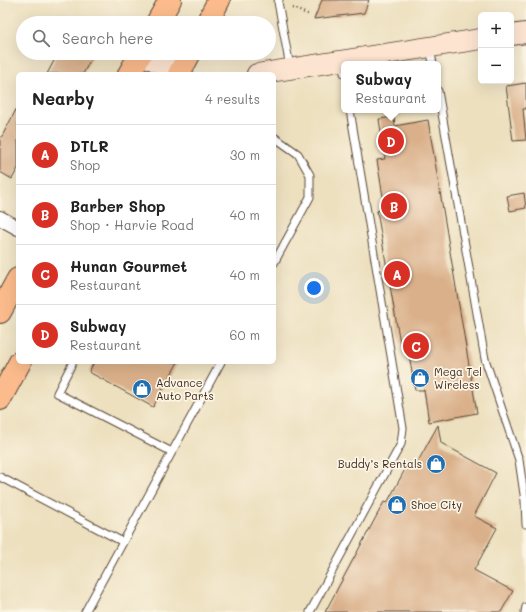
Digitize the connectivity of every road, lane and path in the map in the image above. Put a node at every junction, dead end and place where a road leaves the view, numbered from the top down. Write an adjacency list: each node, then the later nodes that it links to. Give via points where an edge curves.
1 (170, 0): 5 (highway)
2 (219, 0): 6 (highway)
3 (279, 1): 4 (path); 16 (lane)
4 (310, 15)
5 (161, 16)
6 (211, 16)
7 (526, 32): 8 (street)
8 (514, 34)
9 (478, 41): 10 (street)
10 (432, 56): 14 (street)
11 (137, 60): 17 (highway)
12 (152, 60): 18 (street)
13 (187, 60): 19 (highway)
14 (392, 61)
15 (341, 67): 16 (street)
16 (290, 69): 20 (street)
17 (130, 72)
18 (176, 72)
19 (181, 72)
20 (270, 72)
21 (441, 108): 35 (lane, via 485,360 519,460)
22 (350, 113): 39 (lane, via 403,428 401,444)
23 (276, 138): 26 (lane, via 298,154 310,176 310,197)
24 (0, 218): 25 (street)
25 (16, 227)
26 (276, 259)
27 (16, 282): 28 (highway)
28 (0, 312)
29 (19, 364): 32 (highway)
30 (72, 364): 33 (lane, via 57,392)
31 (219, 364): 33 (lane)
32 (0, 399)
33 (172, 452): 36 (lane)
34 (0, 477): 36 (lane)
35 (526, 524)
36 (123, 542): 38 (lane)
37 (526, 607): 40 (lane)
38 (85, 612)
39 (310, 612)
40 (525, 612)

